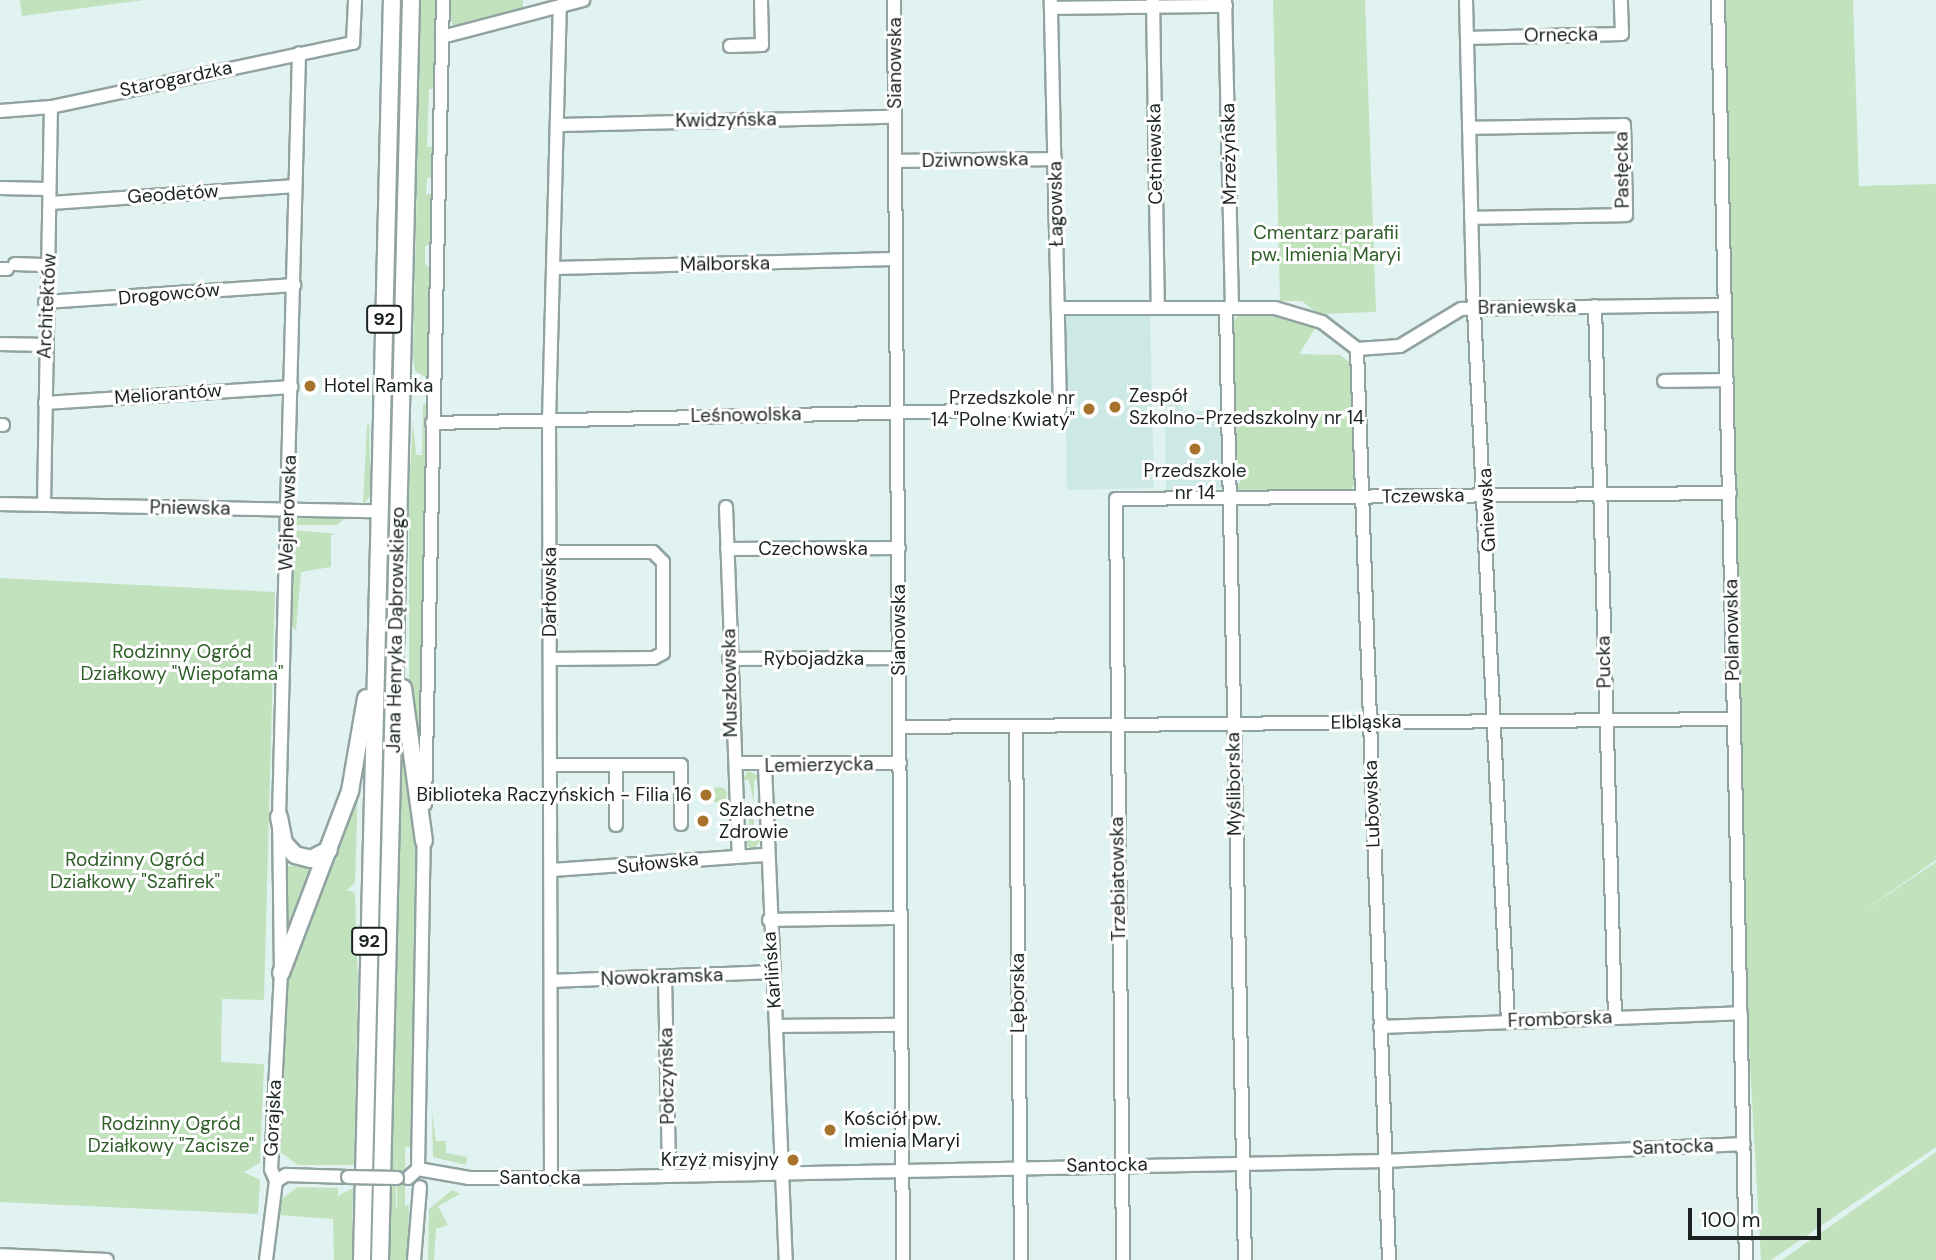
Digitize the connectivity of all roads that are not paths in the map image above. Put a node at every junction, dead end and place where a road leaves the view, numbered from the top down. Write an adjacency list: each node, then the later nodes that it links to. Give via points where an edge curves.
1 (355, 0): 18 (street, Starogardzka, via 353,43)
2 (392, 0): 64 (main road, Jana Henryka Dąbrowskiego / 92)
3 (411, 0): 69 (main road, Jana Henryka Dąbrowskiego / 92)
4 (443, 0): 15 (street, Jana Henryka Dąbrowskiego)
5 (583, 0): 14 (street)
6 (761, 0): 17 (street, via 762,45)
7 (894, 0): 21 (street, Sianowska)
8 (1466, 0): 16 (street, Gniewska)
9 (1621, 0): 16 (street, Ornecka, via 1622,34)
10 (1718, 0): 37 (street, Polanowska)
11 (1153, 3): 12 (street); 13 (street); 39 (street, Cetniewska)
12 (1225, 3): 42 (street, Mrzeżyńska)
13 (1051, 4): 24 (street, Łagowska)
14 (560, 7): 15 (street); 22 (street, Darłowska)
15 (442, 37): 53 (street, Jana Henryka Dąbrowskiego)
16 (1467, 37): 23 (street, Gniewska)
17 (730, 46)
18 (299, 53): 19 (street, Starogardzka); 26 (street, Wejherowska)
19 (51, 107): 20 (street, Starogardzka); 28 (street, Architektów)
20 (0, 111)
21 (895, 117): 22 (street, Kwidzyńska); 25 (street, Sianowska)
22 (557, 124): 34 (street, Darłowska)
23 (1469, 128): 30 (street, Gniewska); 30 (street, Pasłęcka, via 1624,125 1625,150 1626,215)
24 (1055, 159): 25 (street, Dziwnowska); 41 (street, Łagowska)
25 (895, 161): 31 (street, Sianowska)
26 (295, 186): 29 (street, Geodetów); 35 (street, Wejherowska)
27 (0, 188): 28 (street)
28 (48, 189): 29 (street, Architektów)
29 (51, 203): 32 (street, Architektów)
30 (1471, 218): 40 (street, Gniewska)
31 (896, 260): 34 (street, Malborska); 51 (street, Sianowska)
32 (48, 265): 33 (street); 36 (street, Architektów)
33 (7, 268)
34 (553, 268): 52 (street, Darłowska)
35 (294, 285): 36 (street, Drogowców); 48 (street, Wejherowska)
36 (45, 302): 44 (street, Architektów)
37 (1725, 305): 38 (street, Braniewska); 46 (street, Polanowska)
38 (1595, 306): 40 (street, Braniewska); 55 (street, Pucka)
39 (1158, 307): 41 (street); 42 (street)
40 (1475, 307): 45 (street, Braniewska, via 1461,309 1401,346); 56 (street, Gniewska)
41 (1058, 308): 50 (street, Łagowska)
42 (1229, 308): 45 (street, via 1303,315 1336,330); 59 (street, Myśliborska)
43 (0, 344): 44 (street)
44 (43, 345): 49 (street, Architektów)
45 (1357, 349): 57 (street, Lubowska)
46 (1727, 380): 47 (street); 54 (street, Polanowska)
47 (1664, 381)
48 (291, 387): 49 (street, Meliorantów); 63 (street, Wejherowska)
49 (45, 403): 61 (street, Architektów)
50 (1059, 409): 51 (street, Leśnowolska)
51 (897, 412): 52 (street, Leśnowolska); 65 (street, Sianowska)
52 (549, 420): 53 (street, Leśnowolska); 67 (street, Darłowska)
53 (432, 423): 89 (street, Jana Henryka Dąbrowskiego)
54 (1730, 493): 55 (street, Tczewska); 75 (street, Polanowska)
55 (1600, 494): 56 (street, Tczewska); 74 (street, Pucka)
56 (1486, 495): 57 (street, Tczewska); 73 (street, Gniewska)
57 (1361, 497): 59 (street, Tczewska); 76 (street, Lubowska)
58 (1116, 499): 59 (street, Tczewska); 78 (street, Trzebiatowska)
59 (1229, 499): 77 (street, Myśliborska)
60 (0, 504): 61 (street, Pniewska)
61 (44, 505): 63 (street, Pniewska)
62 (726, 507): 66 (street, Muszkowska)
63 (288, 509): 64 (street, Pniewska); 86 (street, Wejherowska)
64 (380, 511): 68 (main road, Jana Henryka Dąbrowskiego / 92)
65 (899, 548): 66 (street, Czechowska); 70 (street, Sianowska)
66 (727, 549): 72 (street, Muszkowska)
67 (550, 552): 71 (street, Darłowska); 71 (street, via 653,552 663,562 663,653 654,658)
68 (377, 623): 90 (main road, via 355,769); 123 (main road, Jana Henryka Dąbrowskiego / 92)
69 (396, 623): 89 (main road); 124 (main road, Jana Henryka Dąbrowskiego / 92)
70 (899, 658): 72 (street, Rybojadzka); 80 (street, Sianowska)
71 (550, 659): 83 (street, Darłowska)
72 (729, 659): 81 (street, Muszkowska, via 731,746)
73 (1497, 718): 74 (street, Elbląska); 76 (street, Elbląska); 102 (street, Gniewska)
74 (1605, 718): 75 (street, Elbląska); 101 (street, Pucka)
75 (1734, 719): 100 (street, Polanowska)
76 (1369, 723): 77 (street, Elbląska); 105 (street, Lubowska)
77 (1233, 724): 78 (street, Elbląska); 108 (street, Myśliborska)
78 (1116, 725): 79 (street, Elbląska); 109 (street, Trzebiatowska)
79 (1016, 726): 80 (street, Elbląska, via 998,720); 110 (street, Lęborska)
80 (900, 727): 82 (street, Sianowska)
81 (739, 763): 85 (street, Lemierzycka); 92 (street, Muszkowska)
82 (900, 763): 85 (street, Lemierzycka); 94 (street, Sianowska)
83 (551, 765): 84 (street); 93 (street, Darłowska)
84 (616, 765): 87 (street, via 681,765); 88 (street)
85 (765, 766): 91 (street, Karlińska)
86 (279, 817): 90 (main road, via 284,843 295,855 311,859); 97 (street, Wejherowska)
87 (681, 824)
88 (616, 825)
89 (424, 841): 111 (street, Jana Henryka Dąbrowskiego)
90 (328, 850): 97 (main road)
91 (765, 855): 92 (street, Sułowska); 95 (street, Karlińska)
92 (739, 856): 93 (street, Sułowska)
93 (551, 870): 99 (street, Darłowska)
94 (901, 918): 95 (street); 103 (street, Sianowska)
95 (769, 920): 96 (street, Karlińska)
96 (773, 972): 98 (street, Nowokramska); 104 (street, Karlińska)
97 (281, 973): 118 (street, Gorajska, via 271,1169)
98 (665, 976): 99 (street, Nowokramska); 114 (street, Połczyńska)
99 (551, 981): 117 (street, Darłowska)
100 (1741, 1013): 101 (street, Fromborska); 106 (street, Polanowska)
101 (1615, 1017): 102 (street, Fromborska)
102 (1508, 1021): 105 (street, Fromborska)
103 (901, 1025): 104 (street); 112 (street, Sianowska)
104 (777, 1026): 113 (street, Karlińska)
105 (1380, 1027): 107 (street, Lubowska)
106 (1744, 1144): 107 (street, Santocka); 132 (street, Polanowska)
107 (1385, 1161): 108 (street, Santocka); 131 (street, Lubowska)
108 (1242, 1163): 109 (street, Santocka); 130 (street, Myśliborska)
109 (1122, 1165): 110 (street, Santocka); 129 (street, Trzebiatowska)
110 (1020, 1167): 112 (street, Santocka); 128 (street, Lęborska)
111 (420, 1170): 115 (street); 116 (street, Santocka); 119 (street, Jana Henryka Dąbrowskiego)
112 (902, 1170): 113 (street, Santocka); 127 (street, Sianowska)
113 (785, 1174): 114 (street, Santocka); 126 (street, Karlińska)
114 (669, 1176): 117 (street, Santocka)
115 (403, 1178): 118 (street, bridge, via 286,1175); 119 (street)
116 (469, 1178): 117 (street, Santocka); 119 (street, Santocka)
117 (551, 1178)
118 (276, 1181): 122 (street, Gorajska)
119 (421, 1186): 125 (street)
120 (0, 1255): 121 (street)
121 (107, 1260)
122 (266, 1260)
123 (362, 1260)
124 (380, 1260)
125 (414, 1260)
126 (786, 1260)
127 (903, 1260)
128 (1021, 1260)
129 (1123, 1260)
130 (1245, 1260)
131 (1389, 1260)
132 (1746, 1260)

